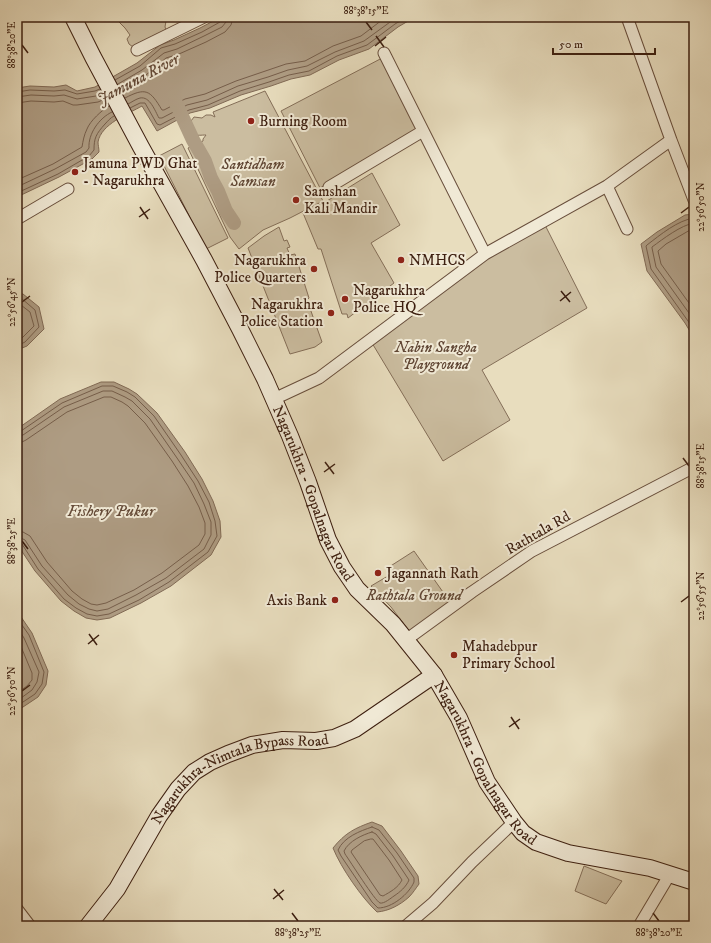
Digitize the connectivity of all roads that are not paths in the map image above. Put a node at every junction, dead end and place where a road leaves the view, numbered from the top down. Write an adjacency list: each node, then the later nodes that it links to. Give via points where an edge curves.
1 (73, 17): 15 (main road, Nagarukhra - Gopalnagar Road, via 237,323)
2 (204, 17): 4 (street)
3 (627, 17): 7 (street)
4 (137, 50)
5 (384, 53): 6 (street)
6 (423, 131): 9 (street); 14 (street)
7 (671, 140): 8 (street); 11 (street)
8 (607, 186): 13 (street); 14 (street)
9 (329, 187)
10 (68, 189): 12 (street)
11 (694, 200)
12 (17, 219)
13 (627, 229)
14 (485, 254): 15 (street, via 318,378)
15 (274, 399): 17 (main road, Nagarukhra - Gopalnagar Road, via 308,482 328,540 342,568 357,589)
16 (694, 467): 17 (street, Rathtala Rd, via 532,551)
17 (406, 640): 18 (main road, Nagarukhra - Gopalnagar Road)
18 (434, 675): 19 (main road, Nagarukhra - Gopalnagar Road, via 459,718 487,782); 24 (main road, Nagarukhra-Nimtala Bypass Road, via 355,729 334,738 316,741 283,740 252,745 210,762 194,772 159,816 117,889)
19 (514, 822): 20 (main road, Nagarukhra - Gopalnagar Road, via 523,833 536,842 568,853); 25 (street, via 433,903)
20 (670, 874): 21 (main road, Nagarukhra - Gopalnagar Road); 26 (street)
21 (694, 882)
22 (17, 909): 23 (street)
23 (30, 926)
24 (88, 926)
25 (406, 926)
26 (639, 926)

